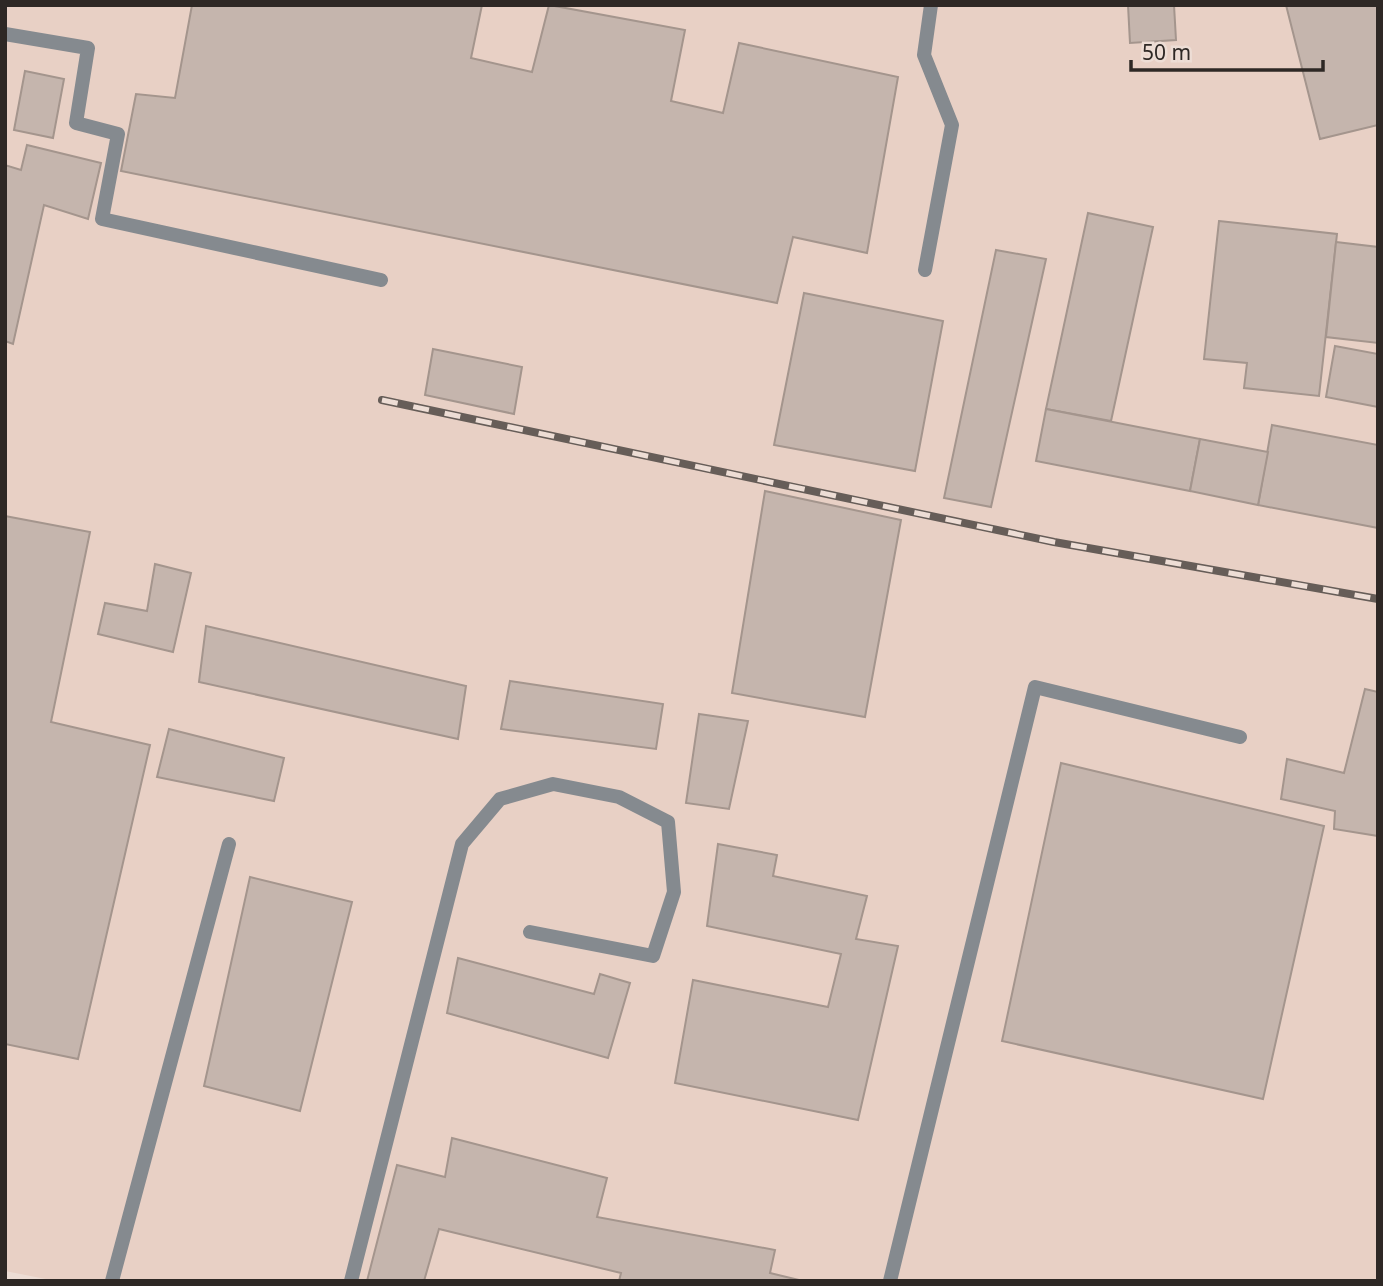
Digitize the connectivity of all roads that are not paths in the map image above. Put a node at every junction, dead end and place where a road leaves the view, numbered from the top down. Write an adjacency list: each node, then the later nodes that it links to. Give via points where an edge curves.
1 (931, 5): 3 (lane, via 924,55 952,125)
2 (5, 34): 4 (lane, via 88,48 76,123 118,134 102,219)
3 (925, 270)
4 (381, 280)
5 (1240, 737): 10 (lane, via 1035,687)
6 (229, 844): 8 (lane)
7 (530, 932): 9 (lane, via 653,956 674,892 668,822 619,797 553,784 500,799 462,844)
8 (112, 1281)
9 (351, 1281)
10 (890, 1281)

